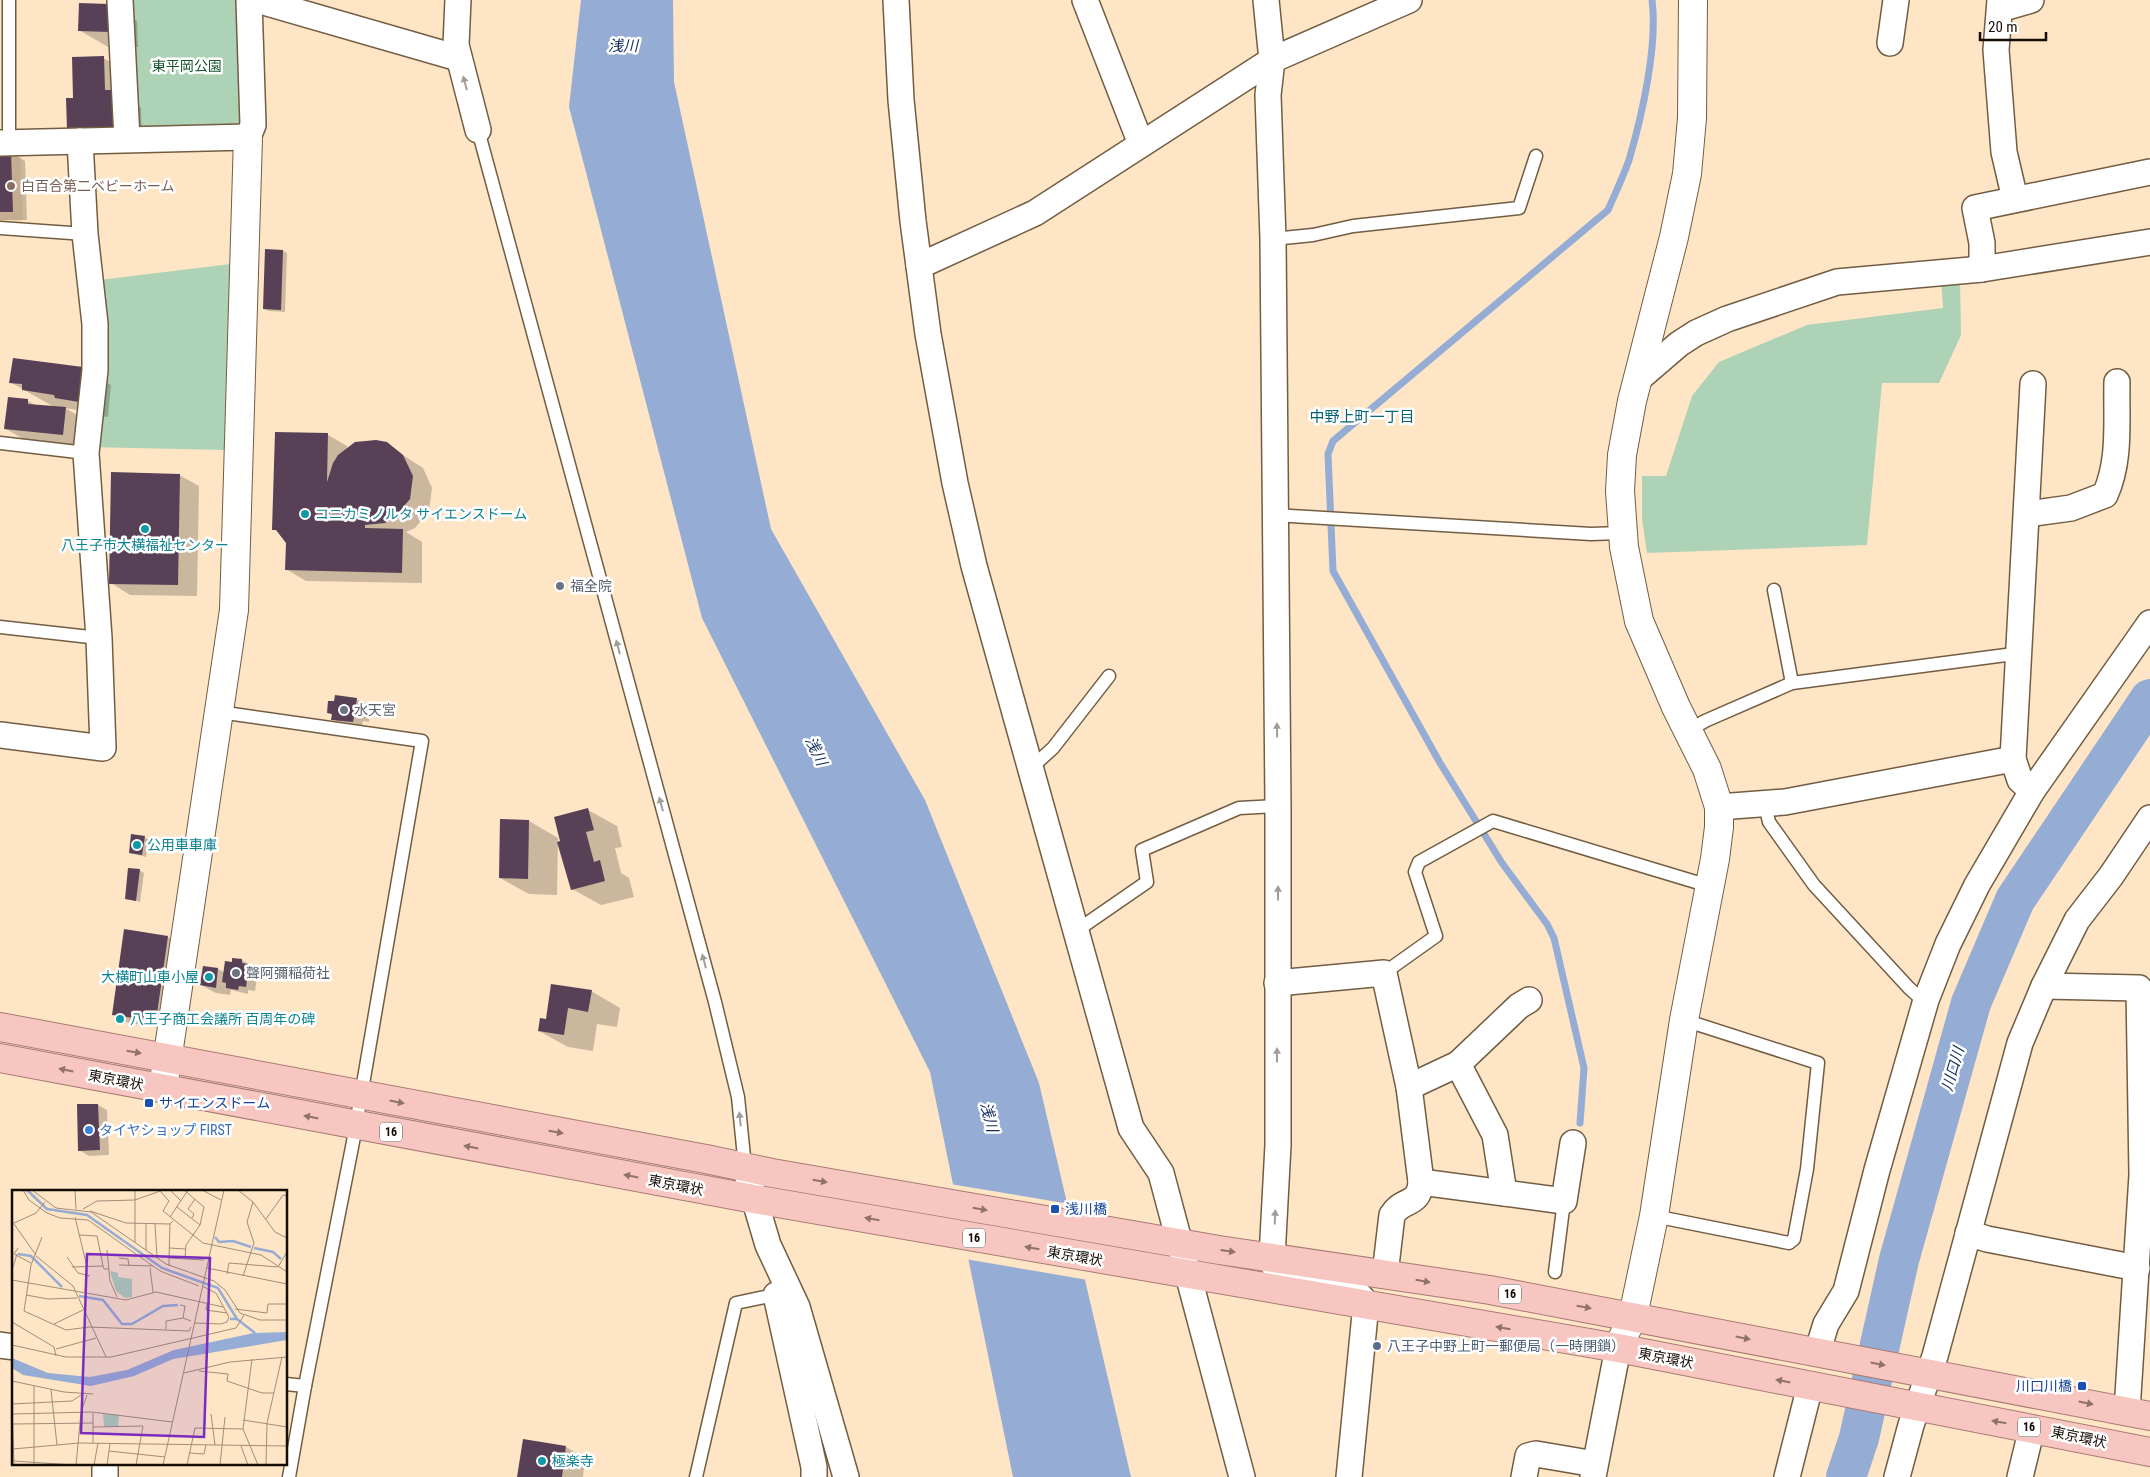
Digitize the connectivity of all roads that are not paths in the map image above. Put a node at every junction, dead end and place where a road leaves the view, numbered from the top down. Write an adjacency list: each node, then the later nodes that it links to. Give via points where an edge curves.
1 (9, 0): 21 (lane)
2 (120, 0): 19 (street)
3 (249, 0): 18 (street, via 253,125)
4 (257, 0): 15 (street)
5 (458, 0): 15 (street, via 455,30)
6 (896, 0): 30 (street, via 902,109)
7 (1085, 0): 22 (street)
8 (1266, 0): 16 (street)
9 (1409, 0): 16 (street)
10 (1693, 0): 32 (street, via 1692,118 1686,174 1674,237)
11 (1896, 0): 14 (street)
12 (2031, 0): 13 (street)
13 (2000, 4): 25 (street, via 1996,50 2004,152)
14 (1890, 43)
15 (458, 58): 17 (street, one-way to 15)
16 (1272, 60): 22 (street); 28 (street, via 1268,95)
17 (478, 130): 76 (lane, one-way to 17, via 738,1097 715,1002)
18 (248, 137): 19 (street); 47 (street, via 234,610)
19 (127, 139): 20 (street)
20 (80, 141): 21 (street); 27 (street)
21 (4, 143)
22 (1141, 144): 30 (street, via 1035,213)
23 (1536, 156): 28 (lane, via 1519,208 1353,226)
24 (2150, 172): 25 (street)
25 (2014, 199): 31 (street, via 1975,208 1982,243)
26 (0, 228): 27 (lane)
27 (85, 234): 36 (street, via 95,324 95,370)
28 (1273, 239): 38 (street)
29 (2150, 242): 31 (street)
30 (919, 266): 51 (street, via 962,517)
31 (1982, 269): 32 (street, via 1837,282 1808,291 1727,319 1696,334 1679,344)
32 (1637, 380): 39 (street, via 1622,456)
33 (2117, 382): 37 (street, via 2116,460 2105,495 2072,508)
34 (2033, 384): 37 (street)
35 (0, 443): 36 (lane)
36 (86, 453): 43 (street)
37 (2027, 514): 44 (street)
38 (1274, 516): 39 (lane, via 1591,534); 54 (street, one-way to 38)
39 (1622, 533): 48 (street, via 1642,628)
40 (1774, 590): 46 (lane)
41 (2150, 623): 52 (street)
42 (0, 627): 43 (lane)
43 (99, 638): 49 (street, via 104,748)
44 (2020, 656): 46 (lane, via 2006,655); 50 (street)
45 (1109, 676): 51 (lane, via 1053,748)
46 (1792, 683): 48 (lane)
47 (219, 712): 69 (street); 73 (lane, via 422,741)
48 (1688, 731): 55 (street, via 1707,769)
49 (0, 735)
50 (2013, 759): 52 (street, via 2020,780); 53 (street)
51 (1030, 769): 59 (street)
52 (2032, 791): 65 (street, via 1966,908)
53 (1765, 805): 55 (street); 65 (lane, via 1769,822 1814,885 1909,988)
54 (1278, 806): 59 (lane, via 1239,808 1142,850 1147,882); 61 (street, one-way to 54)
55 (1719, 807): 58 (street, via 1717,845)
56 (2150, 818): 57 (street)
57 (2140, 846): 62 (street, via 2078,920)
58 (1709, 886): 60 (lane, via 1493,821 1419,862 1415,872 1436,936); 66 (street)
59 (1076, 932): 84 (street, via 1131,1128 1161,1173)
60 (1384, 973): 61 (street); 71 (street)
61 (1277, 983): 85 (street, one-way to 61, via 1278,1145)
62 (2044, 986): 63 (street); 83 (street, via 2020,1043)
63 (2145, 988): 77 (street)
64 (1529, 1000): 70 (street)
65 (1926, 1000): 94 (street, via 1846,1291 1826,1324)
66 (1684, 1020): 82 (street); 82 (lane, via 1818,1063 1807,1169 1794,1239 1789,1243)
67 (0, 1027): 69 (highway, 16, one-way to 69)
68 (0, 1058): 72 (highway, 東京環状 / 16, one-way to 68)
69 (168, 1058): 72 (street); 73 (highway, 16)
70 (1458, 1064): 71 (street); 79 (street, via 1495,1135)
71 (1409, 1087): 78 (street)
72 (163, 1088): 74 (highway, 東京環状 / 16, one-way to 72)
73 (360, 1095): 74 (lane); 76 (highway, 16, one-way to 76)
74 (355, 1125): 80 (highway, 東京環状 / 16, one-way to 74); 97 (lane)
75 (1573, 1143): 81 (street)
76 (745, 1167): 80 (street); 84 (highway, 16, one-way to 84)
77 (2146, 1175): 86 (street)
78 (1421, 1182): 79 (street); 89 (street, via 1416,1198 1392,1214)
79 (1504, 1193): 81 (street)
80 (754, 1199): 88 (highway, 東京環状 / 16, one-way to 80); 90 (street)
81 (1564, 1201): 87 (lane)
82 (1654, 1216): 92 (street)
83 (1968, 1233): 86 (street); 95 (street)
84 (1168, 1241): 85 (highway, 16, one-way to 85); 88 (street)
85 (1272, 1257): 89 (highway, 16); 91 (street, via 1276,1271 1282,1275 1343,1286 1361,1295)
86 (2137, 1268): 100 (street)
87 (1555, 1272)
88 (1178, 1274): 91 (highway, 東京環状 / 16); 110 (street)
89 (1385, 1274): 92 (highway, 16, one-way to 92)
90 (783, 1293): 107 (lane, via 736,1303); 108 (street); 109 (street, via 814,1360)
91 (1366, 1304): 93 (highway, 東京環状 / 16, one-way to 91); 111 (street)
92 (1632, 1316): 93 (street); 94 (highway, 16, one-way to 94)
93 (1618, 1348): 98 (highway, 東京環状 / 16, one-way to 93); 104 (street)
94 (1828, 1354): 95 (highway, 16, one-way to 95)
95 (1924, 1372): 99 (street); 100 (highway, 16, one-way to 100)
96 (288, 1384): 97 (lane)
97 (305, 1386): 106 (lane)
98 (1821, 1388): 99 (highway, 東京環状 / 16); 113 (street)
99 (1913, 1405): 101 (highway, 東京環状 / 16, one-way to 99); 114 (street)
100 (2139, 1414)
101 (2032, 1428): 102 (highway, 東京環状 / 16); 115 (street)
102 (2150, 1452)
103 (105, 1464): 105 (street)
104 (1594, 1471): 112 (street, via 1536,1454 1528,1456)
105 (105, 1477)
106 (289, 1477)
107 (696, 1477)
108 (814, 1477)
109 (846, 1477)
110 (1242, 1477)
111 (1349, 1477)
112 (1524, 1477)
113 (1787, 1477)
114 (1897, 1477)
115 (2020, 1477)

